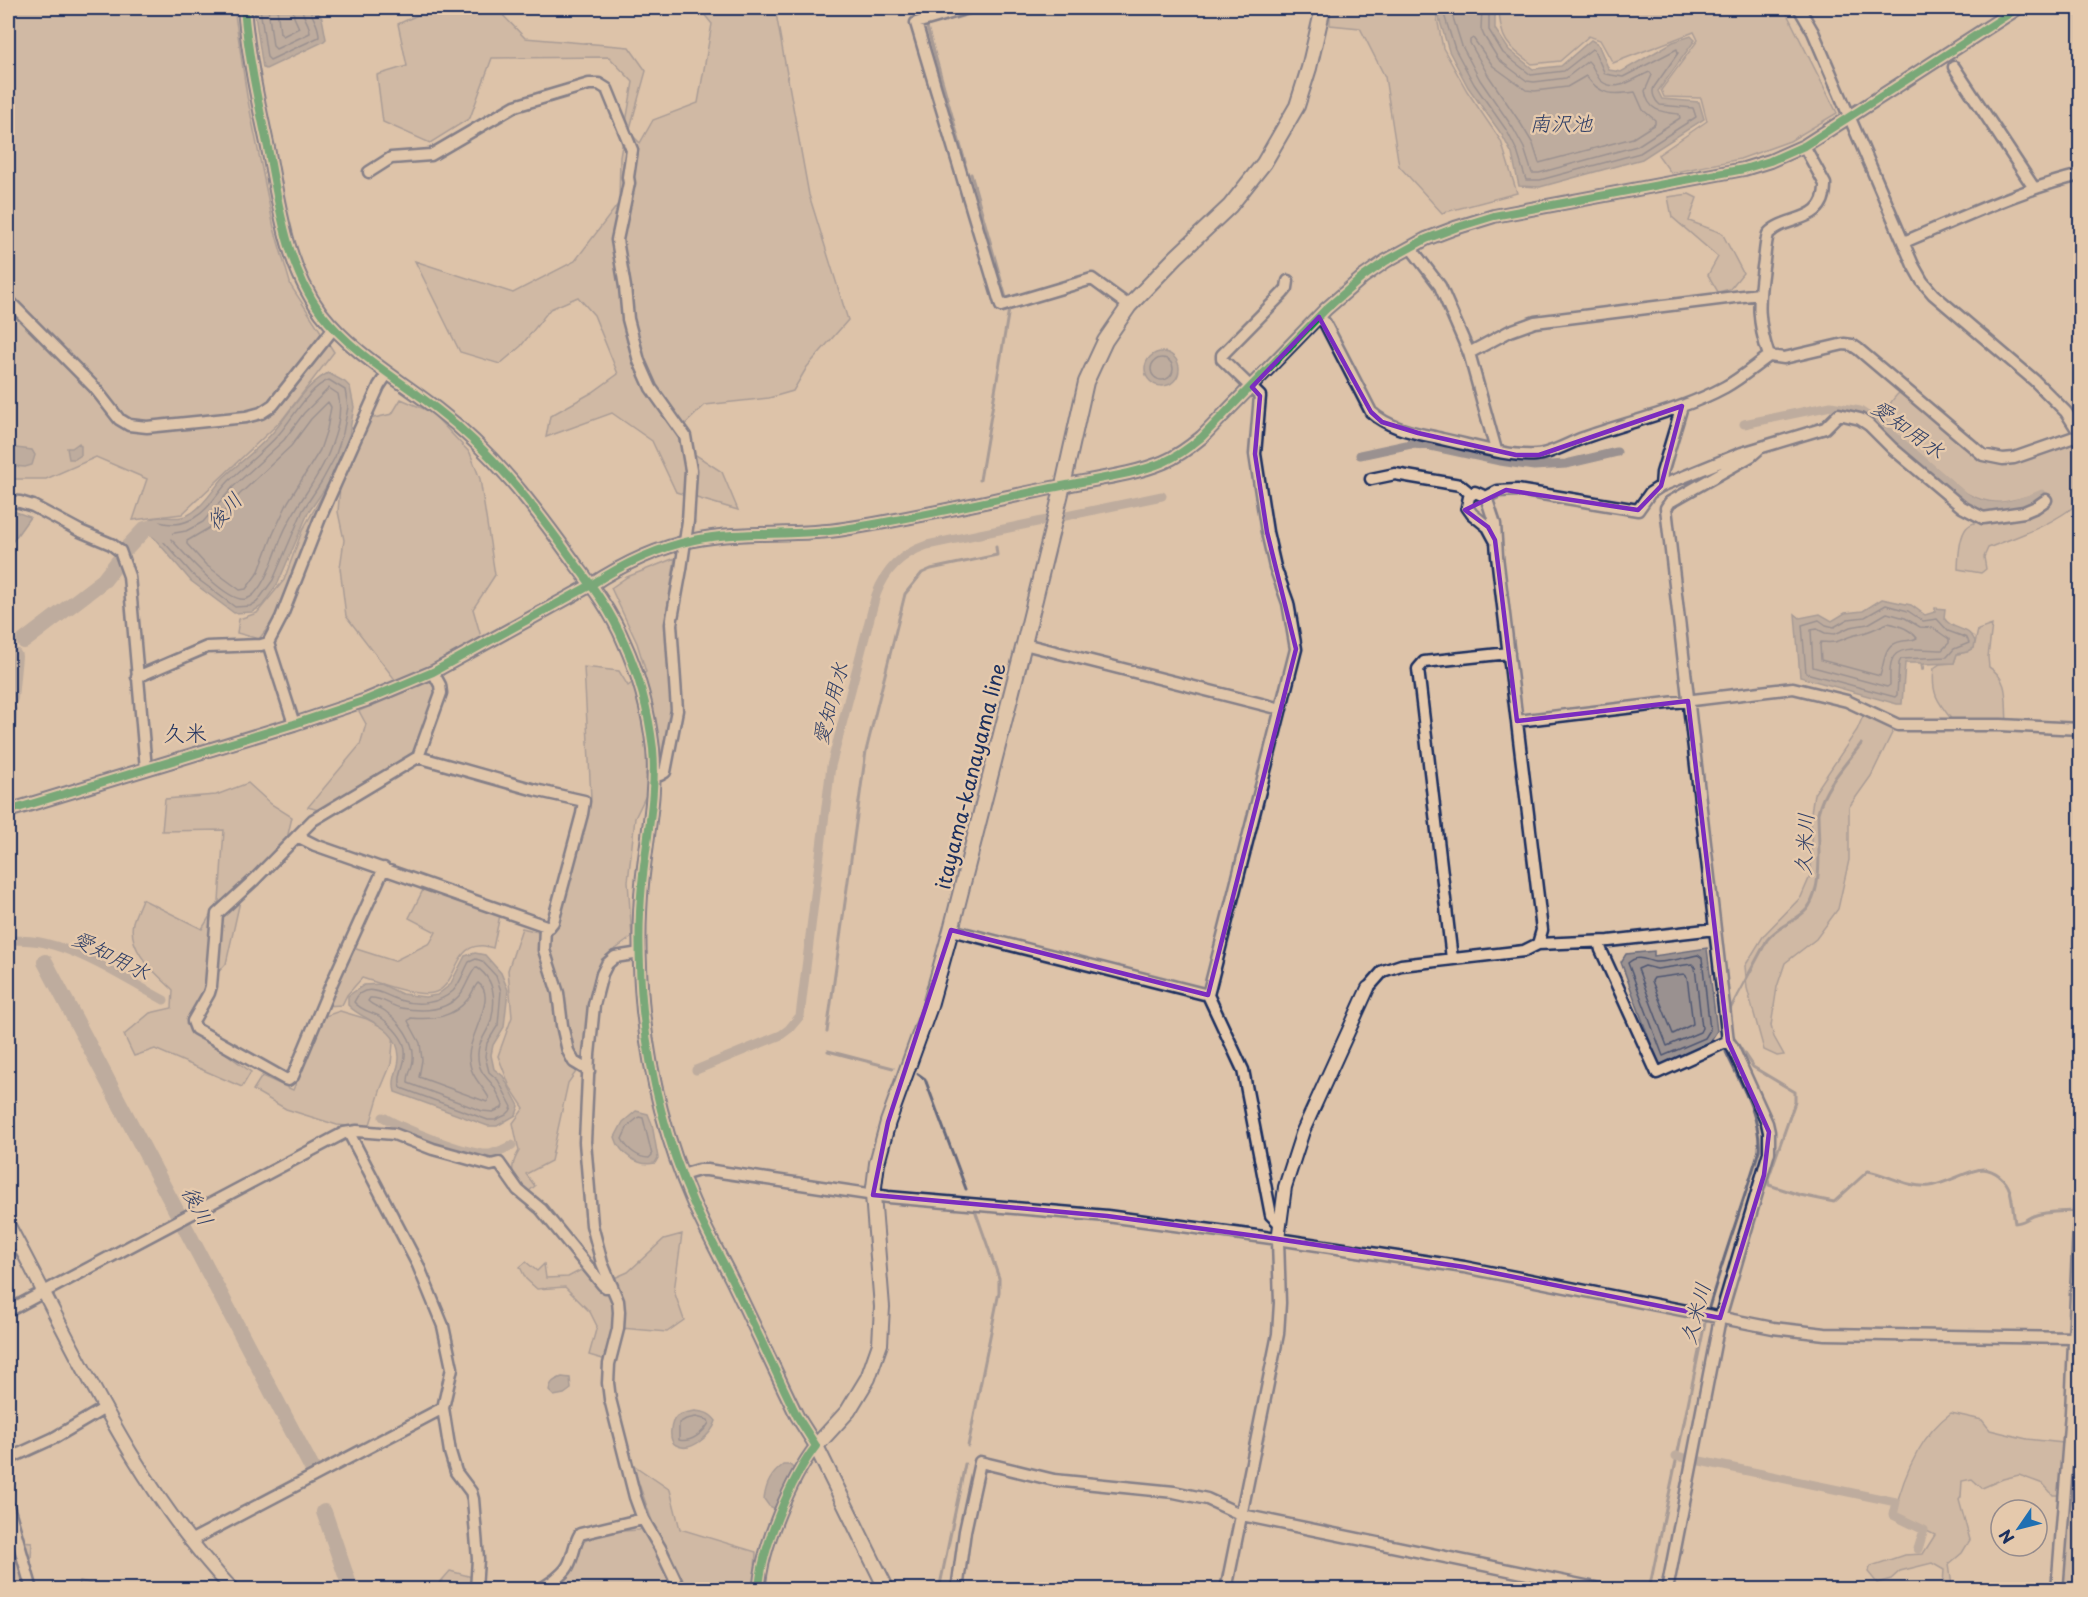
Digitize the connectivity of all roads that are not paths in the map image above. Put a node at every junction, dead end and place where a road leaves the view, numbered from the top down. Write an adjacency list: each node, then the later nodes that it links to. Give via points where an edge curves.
1 (244, 8): 19 (street, via 259,105 290,248 307,291)
2 (968, 8): 17 (street, via 916,23 1001,306 1092,279)
3 (1323, 8): 17 (main road, itayama-kanayama line, via 1297,106 1264,163 1230,206)
4 (1799, 8): 7 (street)
5 (2018, 8): 7 (street)
6 (1954, 67): 11 (street)
7 (1849, 118): 8 (street); 12 (street)
8 (1804, 146): 13 (street, via 1744,170 1494,216 1438,234); 15 (street, via 1825,184 1822,201 1806,217 1768,234)
9 (369, 172): 49 (street, bridge, via 391,158 431,155 514,106 589,84 607,89 632,150 630,183 617,240 629,326 651,388 685,436 691,470 688,522 671,624 677,710 665,772)
10 (2080, 175): 11 (street)
11 (2034, 188): 12 (street)
12 (1904, 242): 25 (street, via 1922,281 1933,294 2034,380 2067,412)
13 (1411, 248): 18 (street, via 1363,277); 20 (street, via 1440,286)
14 (1288, 282): 23 (street, via 1283,293 1222,355)
15 (1759, 294): 20 (street, via 1535,322); 21 (street, via 1762,336)
16 (8, 300): 19 (street, via 94,387 119,419 129,425 147,427 261,413 273,405)
17 (1129, 306): 29 (main road, itayama-kanayama line, via 1105,341 1086,382)
18 (1319, 317): 23 (street); 27 (street, via 1371,412 1382,422 1418,434)
19 (334, 328): 22 (street)
20 (1469, 353): 27 (street)
21 (1769, 356): 24 (street, via 1726,387); 25 (street, via 1785,357 1852,345 1983,455 1992,458 2025,456)
22 (387, 374): 36 (street, via 439,410 487,454 540,515); 37 (street, via 320,518)
23 (1252, 387): 29 (street, via 1202,437 1175,456 1151,466); 43 (street, via 1260,396 1255,454 1266,532 1288,603 1296,649)
24 (1682, 406): 27 (street, via 1548,453 1516,455); 30 (street)
25 (2080, 434)
26 (1760, 448): 30 (street); 33 (street, via 1826,429 1839,414 1869,425 1962,507 1983,518 2012,515); 42 (street, via 1666,508)
27 (1496, 450)
28 (1371, 479): 31 (street, via 1395,474 1460,485)
29 (1063, 485): 36 (street, via 870,526 695,540 651,552); 38 (main road, itayama-kanayama line)
30 (1661, 486): 32 (street, via 1650,493 1638,510 1517,490)
31 (1471, 494): 32 (street, via 1480,492); 35 (street, via 1468,510 1488,527)
32 (1486, 497): 35 (street, via 1495,524)
33 (2046, 500)
34 (8, 501): 41 (street, via 33,506 120,551 129,576)
35 (1495, 540): 39 (street)
36 (591, 585): 40 (street); 49 (street, via 624,641 634,668 648,722)
37 (268, 643): 41 (street, via 207,647); 45 (street)
38 (1024, 644): 43 (street); 55 (main road, itayama-kanayama line)
39 (1509, 652): 44 (street); 59 (street, via 1424,662 1418,669)
40 (433, 672): 45 (street); 47 (street, via 441,693)
41 (137, 677): 48 (street)
42 (1688, 701): 44 (street); 46 (street, via 1793,688 1847,701 1898,725); 54 (street)
43 (1281, 709): 61 (street)
44 (1517, 721): 57 (street, via 1542,930)
45 (294, 724): 48 (street)
46 (2080, 729)
47 (418, 757): 51 (street, via 313,820); 53 (street, via 584,801)
48 (146, 769): 50 (street)
49 (653, 774): 58 (street)
50 (8, 811)
51 (297, 836): 52 (street); 52 (street, via 217,914 211,986 193,1021 196,1029 285,1079 293,1076)
52 (384, 868): 53 (street)
53 (549, 927): 63 (street, via 545,927 544,950 558,993 568,1051 574,1062)
54 (1716, 928): 56 (street); 62 (street)
55 (951, 930): 61 (street); 66 (main road, itayama-kanayama line, via 929,1009 888,1122)
56 (1599, 942): 57 (street); 62 (street, via 1657,1072)
57 (1538, 944): 59 (street, via 1524,951)
58 (640, 953): 63 (street, via 615,957 602,974 594,1005); 65 (street, via 643,1010 654,1076)
59 (1452, 959): 60 (street, via 1388,968)
60 (1368, 988): 69 (street, via 1303,1131 1285,1187)
61 (1208, 995): 69 (street, via 1243,1070 1271,1215)
62 (1728, 1041): 74 (street, via 1767,1123 1770,1143 1764,1175)
63 (589, 1071): 71 (street, via 585,1142 592,1225)
64 (350, 1133): 71 (street, via 393,1134 491,1165 499,1163 518,1190 541,1209 603,1285); 72 (street); 77 (street, via 438,1311 452,1368)
65 (682, 1175): 66 (street, via 707,1170); 78 (street, via 797,1416)
66 (873, 1195): 70 (street, via 1107,1216); 78 (main road, itayama-kanayama line, via 882,1307 880,1344 868,1378 848,1411)
67 (2080, 1203): 75 (street)
68 (8, 1224): 72 (street)
69 (1280, 1224): 70 (street)
70 (1278, 1240): 74 (street, via 1464,1267); 81 (street, via 1278,1334)
71 (612, 1286): 82 (street, via 619,1320 609,1364 610,1399)
72 (44, 1292): 73 (street); 76 (street)
73 (8, 1311)
74 (1719, 1317): 75 (street, via 1825,1334); 94 (street)
75 (2074, 1338): 95 (street)
76 (105, 1408): 79 (street); 83 (street, via 144,1476)
77 (443, 1408): 83 (street); 86 (street, via 452,1463 473,1499 478,1558)
78 (816, 1446): 89 (street, via 802,1464 772,1532 763,1558); 90 (main road)
79 (8, 1459)
80 (8, 1506): 84 (street)
81 (1242, 1515): 91 (street, via 1207,1499 1174,1492 1054,1480 980,1462); 92 (street); 93 (street)
82 (644, 1519): 87 (street, via 580,1534 568,1565); 88 (street)
83 (190, 1541): 85 (street)
84 (32, 1590)
85 (233, 1590)
86 (476, 1590)
87 (537, 1590)
88 (680, 1590)
89 (759, 1590)
90 (887, 1590)
91 (957, 1590)
92 (1226, 1590)
93 (1605, 1590)
94 (1667, 1590)
95 (2057, 1590)

